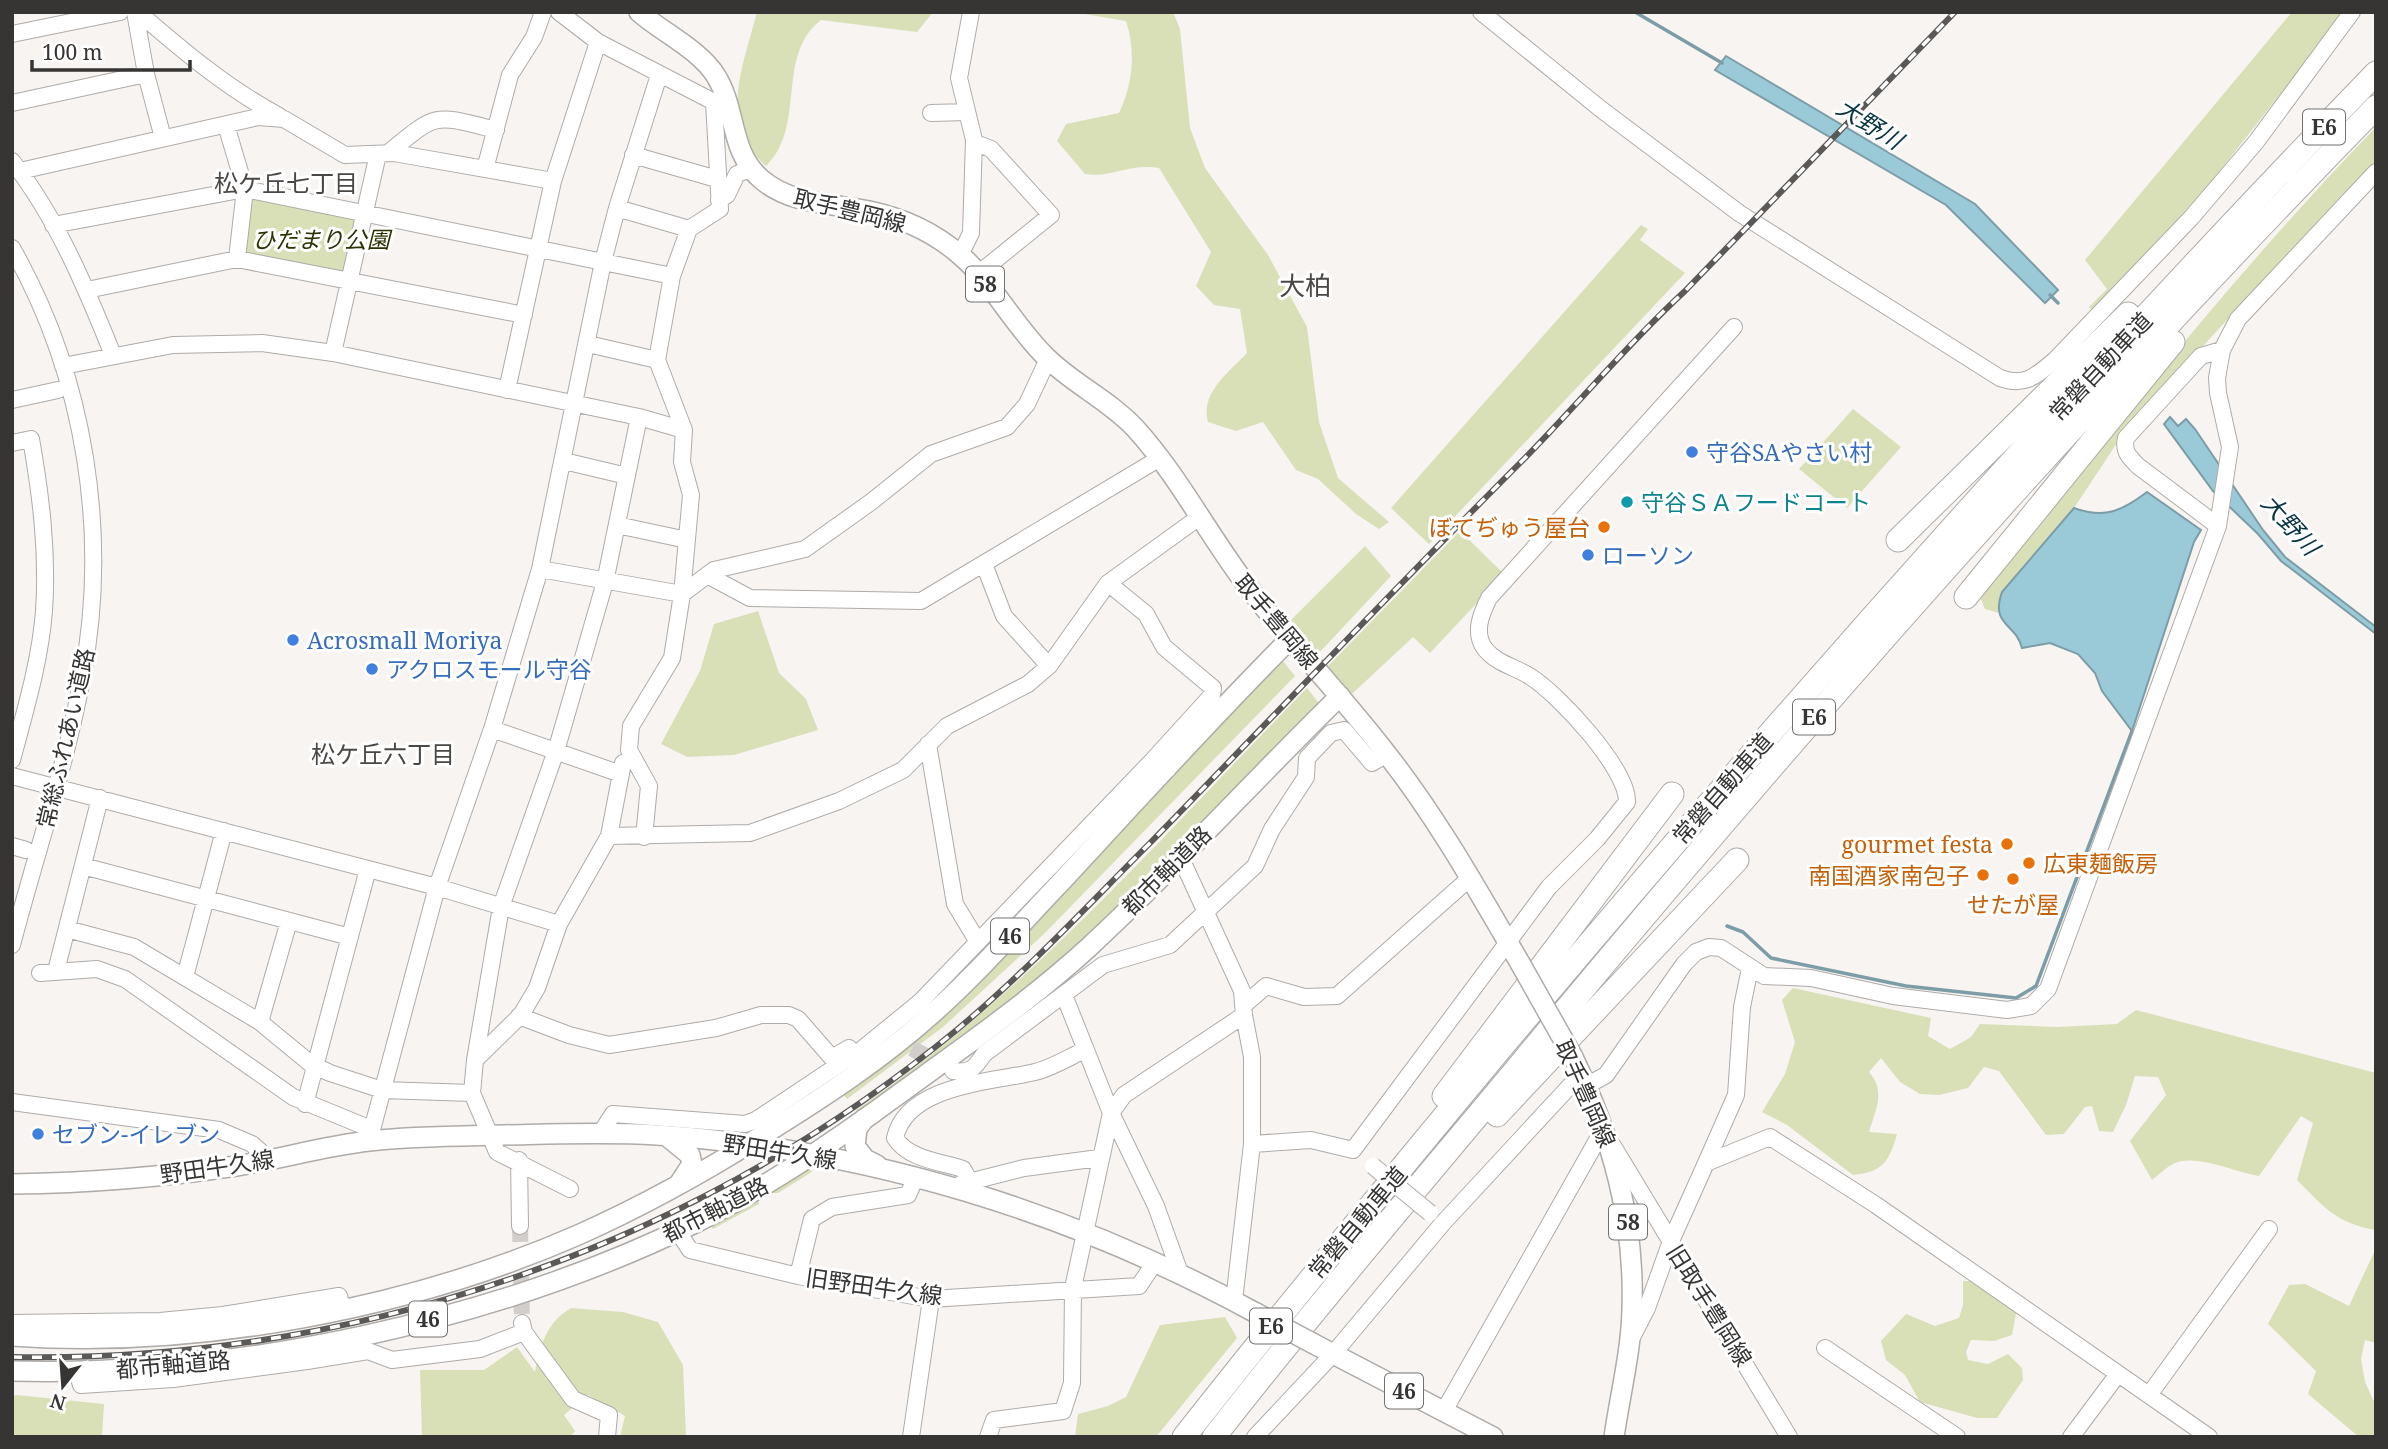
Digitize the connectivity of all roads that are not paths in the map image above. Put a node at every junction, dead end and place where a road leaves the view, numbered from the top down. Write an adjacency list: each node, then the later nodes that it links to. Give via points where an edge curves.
1 (120, 12): 9 (street)
2 (136, 12): 12 (street); 18 (street, via 242,96)
3 (543, 12): 20 (street, via 534,37 510,75)
4 (559, 12): 10 (street)
5 (639, 12): 28 (main road, 取手豊岡線 / 58, via 714,73 727,99 736,144)
6 (971, 12): 16 (street, via 959,78)
7 (1481, 12): 8 (street, via 1739,213 2014,383 2032,379 2055,360 2191,218 2256,142)
8 (2352, 12)
9 (12, 34)
10 (598, 42): 13 (street); 31 (street)
11 (2376, 73): 32 (highway, 常磐自動車道 / E6)
12 (146, 74): 14 (street); 21 (street)
13 (659, 75): 24 (street); 30 (street, via 714,102)
14 (12, 103)
15 (2376, 107): 25 (highway, 常磐自動車道 / E6)
16 (967, 112): 17 (street); 22 (street)
17 (930, 113)
18 (284, 119): 19 (street, via 258,117); 23 (street, via 345,155)
19 (226, 125): 21 (street); 33 (street)
20 (496, 130): 23 (street, via 440,118 426,122); 27 (street)
21 (163, 138): 26 (street)
22 (974, 149): 41 (street, via 971,233); 44 (street, via 981,145 991,149 1051,215)
23 (383, 154): 27 (street); 36 (street)
24 (633, 155): 30 (street); 35 (street)
25 (2320, 164): 78 (highway); 162 (highway, 常磐自動車道 / E6, via 2071,431 1767,770)
26 (16, 166): 37 (street)
27 (485, 169): 31 (street)
28 (751, 169): 34 (street, via 737,174 727,195); 41 (main road, 取手豊岡線 / 58, via 782,193 902,220)
29 (2376, 172): 51 (street, via 2238,319)
30 (717, 178): 34 (street)
31 (553, 181): 39 (street)
32 (2272, 181): 71 (highway, via 2155,287); 151 (highway, 常磐自動車道 / E6, via 2019,453 1748,756)
33 (245, 189): 36 (street); 37 (street); 42 (street)
34 (719, 200): 38 (street, via 720,209)
35 (617, 208): 38 (street); 43 (street)
36 (365, 212): 39 (street); 46 (street)
37 (54, 225): 47 (street)
38 (689, 229): 45 (street)
39 (539, 247): 43 (street); 48 (street)
40 (12, 248): 56 (street, 常総ふれあい道路)
41 (960, 255): 44 (main road, 取手豊岡線 / 58)
42 (237, 259): 46 (street); 47 (street)
43 (604, 261): 45 (street); 50 (street)
44 (978, 274): 54 (main road, 取手豊岡線 / 58)
45 (672, 276): 55 (street)
46 (350, 280): 48 (street); 52 (street)
47 (87, 290): 53 (street)
48 (524, 315): 58 (street)
49 (1734, 327): 112 (street, via 1489,598 1480,617 1484,648 1508,667 1531,677 1571,715 1604,750 1628,794 1622,810 1549,887)
50 (587, 344): 55 (street); 60 (street)
51 (2222, 351): 68 (street, via 2217,378 2230,447); 68 (street, via 2201,356 2126,438 2127,455 2194,509)
52 (333, 353): 53 (street, via 214,342); 58 (street)
53 (113, 355): 56 (street)
54 (1048, 359): 64 (main road, 取手豊岡線 / 58, via 1112,406); 74 (street, via 1027,404 1007,427 930,454 805,549)
55 (657, 360): 62 (street)
56 (63, 366): 92 (street, 常総ふれあい道路, via 87,469 93,560 82,680)
57 (58, 390): 59 (street)
58 (508, 390): 60 (street)
59 (12, 400)
60 (576, 405): 61 (street); 65 (street)
61 (639, 417): 62 (street); 66 (street)
62 (684, 430): 70 (street, via 682,462 691,495)
63 (12, 443): 82 (street, via 31,439 42,502 44,612)
64 (1160, 458): 67 (main road, 取手豊岡線 / 58); 72 (street)
65 (564, 461): 66 (street); 73 (street)
66 (627, 476): 69 (street)
67 (1198, 519): 76 (street); 79 (main road, 取手豊岡線 / 58)
68 (2219, 519): 114 (street, via 2042,998 2031,1006 2007,1010 1893,996 1811,978 1764,976)
69 (617, 525): 70 (street); 75 (street)
70 (687, 540): 77 (street)
71 (1898, 540)
72 (984, 564): 74 (street, via 921,601 750,598); 80 (street, via 1004,616)
73 (540, 569): 75 (street); 83 (street)
74 (707, 575): 77 (street)
75 (605, 582): 77 (street); 86 (street)
76 (1108, 583): 80 (street); 89 (street, via 1146,614 1164,647 1213,688)
77 (682, 594): 85 (street, via 672,658 631,726)
78 (1966, 597)
79 (1291, 638): 81 (main road, 取手豊岡線 / 58); 89 (main road, 都市軸道路 / 46)
80 (1049, 666): 84 (street, via 1028,684 947,726)
81 (1340, 696): 87 (main road, 取手豊岡線 / 58); 98 (main road, 都市軸道路 / 46)
82 (19, 705): 88 (street)
83 (492, 729): 86 (street); 103 (street)
84 (928, 744): 97 (street, via 903,770 839,801 750,833); 111 (street, via 956,904)
85 (629, 750): 90 (street); 97 (street, via 649,786)
86 (556, 751): 90 (street); 105 (street)
87 (1387, 754): 102 (main road, 取手豊岡線 / 58); 106 (street, via 1372,763 1344,730 1331,733 1307,758 1306,777 1272,829 1255,866)
88 (12, 760)
89 (1160, 765): 111 (street); 138 (main road, 都市軸道路 / 46, via 933,1013 840,1087)
90 (618, 773): 96 (street)
91 (12, 776): 92 (street)
92 (55, 786): 94 (street); 113 (street, 常総ふれあい道路)
93 (1672, 794): 151 (highway, via 1449,1088)
94 (100, 798): 95 (street); 100 (street)
95 (224, 831): 101 (street); 104 (street)
96 (609, 836): 97 (street); 108 (street)
97 (643, 837)
98 (1180, 856): 106 (street); 131 (main road, 都市軸道路 / 46, via 1042,987)
99 (1737, 860): 162 (highway)
100 (83, 866): 104 (street); 109 (street)
101 (368, 869): 103 (street); 110 (street)
102 (1471, 877): 112 (main road, 取手豊岡線 / 58); 117 (street, via 1337,996 1311,998 1266,986)
103 (437, 887): 105 (street); 126 (street)
104 (206, 900): 107 (street); 115 (street)
105 (501, 907): 108 (street); 122 (street)
106 (1206, 912): 116 (street, via 1170,945 1103,965); 117 (street, via 1242,991)
107 (289, 920): 110 (street); 119 (street)
108 (559, 925): 118 (street, via 537,988)
109 (66, 929): 115 (street, via 134,947); 129 (street, via 48,972 97,969 125,979)
110 (350, 937): 123 (street)
111 (978, 942): 120 (street, via 920,1002)
112 (1508, 943): 125 (main road, 取手豊岡線 / 58, bridge); 139 (street)
113 (12, 945)
114 (1750, 968): 125 (street, via 1721,948 1696,952 1606,1075); 144 (street, via 1742,1007 1736,1096)
115 (185, 977): 119 (street)
116 (1064, 995): 121 (street); 124 (street, via 984,1054 974,1069)
117 (1244, 1011): 130 (street, via 1124,1095); 137 (street, via 1252,1057)
118 (519, 1016): 120 (street, via 609,1045 716,1028 761,1015 789,1015 798,1019 832,1058 871,1030); 122 (street)
119 (260, 1022): 123 (street)
120 (882, 1032): 133 (street, via 745,1124 612,1114)
121 (1085, 1050): 130 (street); 148 (street, via 1038,1071 950,1089 904,1120 895,1138 899,1145 907,1152 963,1169)
122 (475, 1060): 127 (street)
123 (316, 1067): 126 (street); 129 (street)
124 (953, 1071)
125 (1580, 1072): 132 (main road, 取手豊岡線 / 58); 152 (street)
126 (382, 1090): 127 (street); 134 (street)
127 (472, 1093): 136 (street)
128 (12, 1102): 142 (street, via 219,1130 252,1144)
129 (305, 1104): 134 (street)
130 (1111, 1113): 141 (street); 159 (street, via 1156,1206)
131 (864, 1119): 140 (main road, 都市軸道路 / 46); 145 (main road, via 855,1146 865,1159)
132 (1606, 1133): 157 (street, 旧取手豊岡線); 168 (main road, 取手豊岡線 / 58, via 1628,1222 1633,1310); 175 (street)
133 (600, 1134): 135 (main road, 野田牛久線 / 46); 136 (main road, 野田牛久線 / 46)
134 (370, 1135): 136 (main road, 野田牛久線 / 46); 142 (main road, 野田牛久線 / 46)
135 (658, 1135): 138 (main road, 野田牛久線 / 46); 149 (main road, via 672,1139 690,1155 689,1171)
136 (488, 1136): 143 (street, via 497,1152)
137 (1252, 1143): 139 (street, via 1311,1140); 164 (street)
138 (749, 1144): 140 (main road, 野田牛久線 / 46); 149 (main road, 都市軸道路 / 46)
139 (1353, 1150): 152 (street, bridge)
140 (813, 1154): 145 (main road, 野田牛久線 / 46); 155 (main road, 都市軸道路 / 46, via 772,1181)
141 (1099, 1158): 148 (street); 156 (street)
142 (270, 1160): 147 (main road, 野田牛久線 / 46)
143 (519, 1160): 150 (street); 153 (street)
144 (1706, 1163): 157 (street); 173 (street, via 1770,1137)
145 (888, 1170): 146 (main road, 野田牛久線 / 46)
146 (916, 1177): 148 (main road, 野田牛久線 / 46); 160 (street, via 908,1195 832,1207 812,1219)
147 (12, 1184)
148 (962, 1184): 156 (main road, 野田牛久線 / 46)
149 (677, 1186): 165 (main road, 都市軸道路 / 46, via 534,1254 434,1287)
150 (570, 1189)
151 (1360, 1217): 179 (highway, 常磐自動車道 / E6)
152 (1437, 1218): 170 (street)
153 (520, 1226)
154 (2269, 1228): 174 (street)
155 (677, 1230): 160 (street, 旧野田牛久線, via 690,1250); 171 (main road, 都市軸道路 / 46, via 492,1302)
156 (1084, 1231): 158 (main road, 野田牛久線 / 46); 161 (street)
157 (1671, 1241): 168 (street); 184 (street, 旧取手豊岡線)
158 (1155, 1262): 159 (main road, 野田牛久線 / 46); 161 (street, 旧野田牛久線, via 1139,1286)
159 (1181, 1273): 164 (main road, 野田牛久線 / 46)
160 (798, 1276): 163 (street, 旧野田牛久線)
161 (1073, 1288): 163 (street, 旧野田牛久線); 178 (street, via 1072,1384 1063,1411 994,1420)
162 (1331, 1291): 180 (highway, 常磐自動車道 / E6)
163 (931, 1299): 177 (street)
164 (1234, 1301): 170 (main road, 野田牛久線 / 46, bridge)
165 (342, 1308): 166 (street, via 339,1296 160,1321); 167 (main road, 都市軸道路 / 46, via 219,1331 103,1338)
166 (12, 1323)
167 (12, 1336)
168 (1630, 1340): 183 (main road, 取手豊岡線 / 58)
169 (1825, 1348): 185 (street)
170 (1324, 1350): 175 (main road, 野田牛久線 / 46); 181 (street)
171 (306, 1353): 172 (main road, 都市軸道路 / 46, via 76,1372); 176 (street, via 368,1351 392,1360 480,1349 523,1327 573,1399 609,1415)
172 (12, 1371)
173 (2118, 1374): 174 (street); 186 (street)
174 (2149, 1395): 187 (street)
175 (1444, 1411): 182 (main road, 野田牛久線 / 46)
176 (607, 1437)
177 (911, 1437)
178 (988, 1437)
179 (1184, 1437)
180 (1214, 1437)
181 (1255, 1437)
182 (1493, 1437)
183 (1615, 1437)
184 (1789, 1437)
185 (1957, 1437)
186 (2071, 1437)
187 (2209, 1437)

